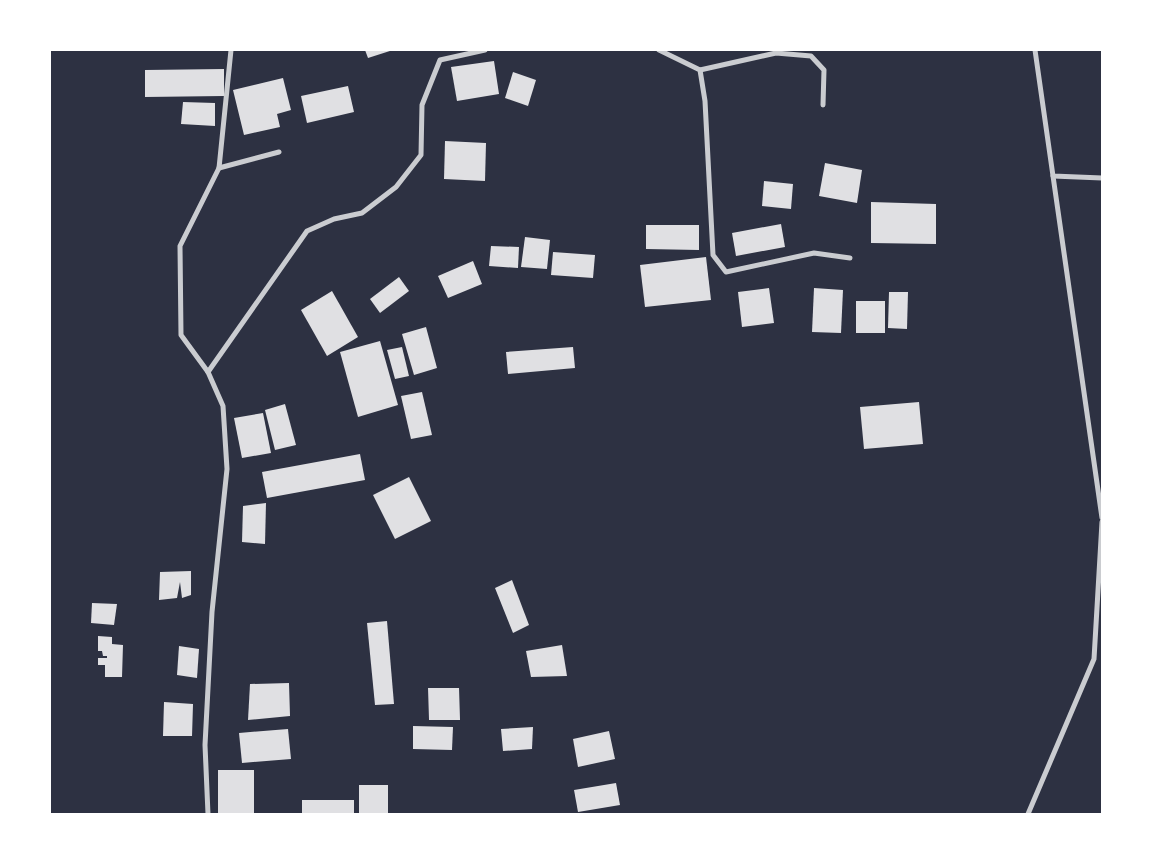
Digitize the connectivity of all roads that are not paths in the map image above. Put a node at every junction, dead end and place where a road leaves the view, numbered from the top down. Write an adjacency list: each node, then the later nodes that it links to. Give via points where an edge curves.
1 (231, 50): 9 (street)
2 (485, 50): 13 (street, via 440,60 422,105 421,155 396,186 362,213 334,219 307,232)
3 (658, 50): 6 (street)
4 (1035, 50): 10 (street)
5 (776, 52): 6 (street); 7 (street, via 811,56 824,70)
6 (700, 70): 12 (street, via 705,101 713,255 726,272 814,253)
7 (823, 105)
8 (279, 152): 9 (street)
9 (219, 168): 13 (street, via 180,246 181,335)
10 (1053, 176): 11 (street); 14 (street)
11 (1102, 178)
12 (850, 258)
13 (208, 372): 16 (street, via 223,406 227,470 212,612 205,745)
14 (1102, 518)
15 (1102, 522): 17 (street, via 1094,659)
16 (208, 814)
17 (1028, 814)

